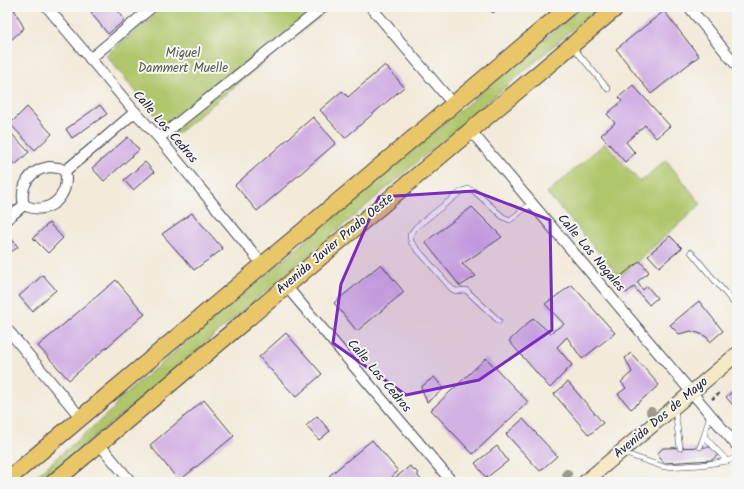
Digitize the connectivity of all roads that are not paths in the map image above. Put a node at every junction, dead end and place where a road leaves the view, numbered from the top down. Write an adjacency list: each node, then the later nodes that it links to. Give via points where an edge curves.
1 (47, 7): 9 (street, Calle Los Cedros)
2 (152, 7): 9 (street)
3 (323, 7): 15 (street)
4 (371, 7): 12 (street)
5 (569, 7): 12 (main road)
6 (617, 7): 8 (main road, Avenida Javier Prado Oeste)
7 (689, 7): 10 (street)
8 (572, 45): 11 (lane); 14 (main road, Avenida Javier Prado Oeste)
9 (90, 59): 13 (street, Calle Los Cedros)
10 (737, 66)
11 (608, 89)
12 (453, 104): 21 (main road)
13 (135, 112): 15 (street, Calle Los Cedros); 16 (street)
14 (470, 130): 17 (street, Calle Los Nogales); 22 (main road, Avenida Javier Prado Oeste)
15 (159, 138): 21 (street, Calle Los Cedros)
16 (65, 171): 18 (street, via 65,187 55,202 38,209); 18 (street, via 49,167 32,174 23,190)
17 (532, 203): 24 (lane, via 510,220 468,189 462,191 410,234 411,242 452,290 466,290); 27 (street, Calle Los Nogales)
18 (24, 205): 19 (street)
19 (7, 219)
20 (691, 252): 23 (lane)
21 (262, 265): 30 (main road)
22 (286, 286): 32 (main road, Avenida Javier Prado Oeste); 42 (street, Calle Los Cedros)
23 (737, 307)
24 (499, 321)
25 (7, 328): 30 (street)
26 (737, 354): 27 (street, Avenida Dos de Mayo)
27 (692, 392): 28 (street, Avenida Dos de Mayo); 29 (street, Calle Los Nogales)
28 (674, 406): 35 (lane); 36 (street, Avenida Dos de Mayo)
29 (710, 414): 31 (lane); 33 (street, Calle Los Nogales)
30 (81, 418): 39 (main road)
31 (704, 436): 34 (lane); 38 (lane)
32 (99, 444): 40 (main road, Avenida Javier Prado Oeste); 41 (street)
33 (737, 446)
34 (700, 447)
35 (680, 448)
36 (620, 452): 38 (lane, via 664,467); 43 (street, Avenida Dos de Mayo)
37 (737, 458): 38 (lane)
38 (727, 461)
39 (12, 479)
40 (54, 482)
41 (131, 482)
42 (452, 482)
43 (585, 482)

